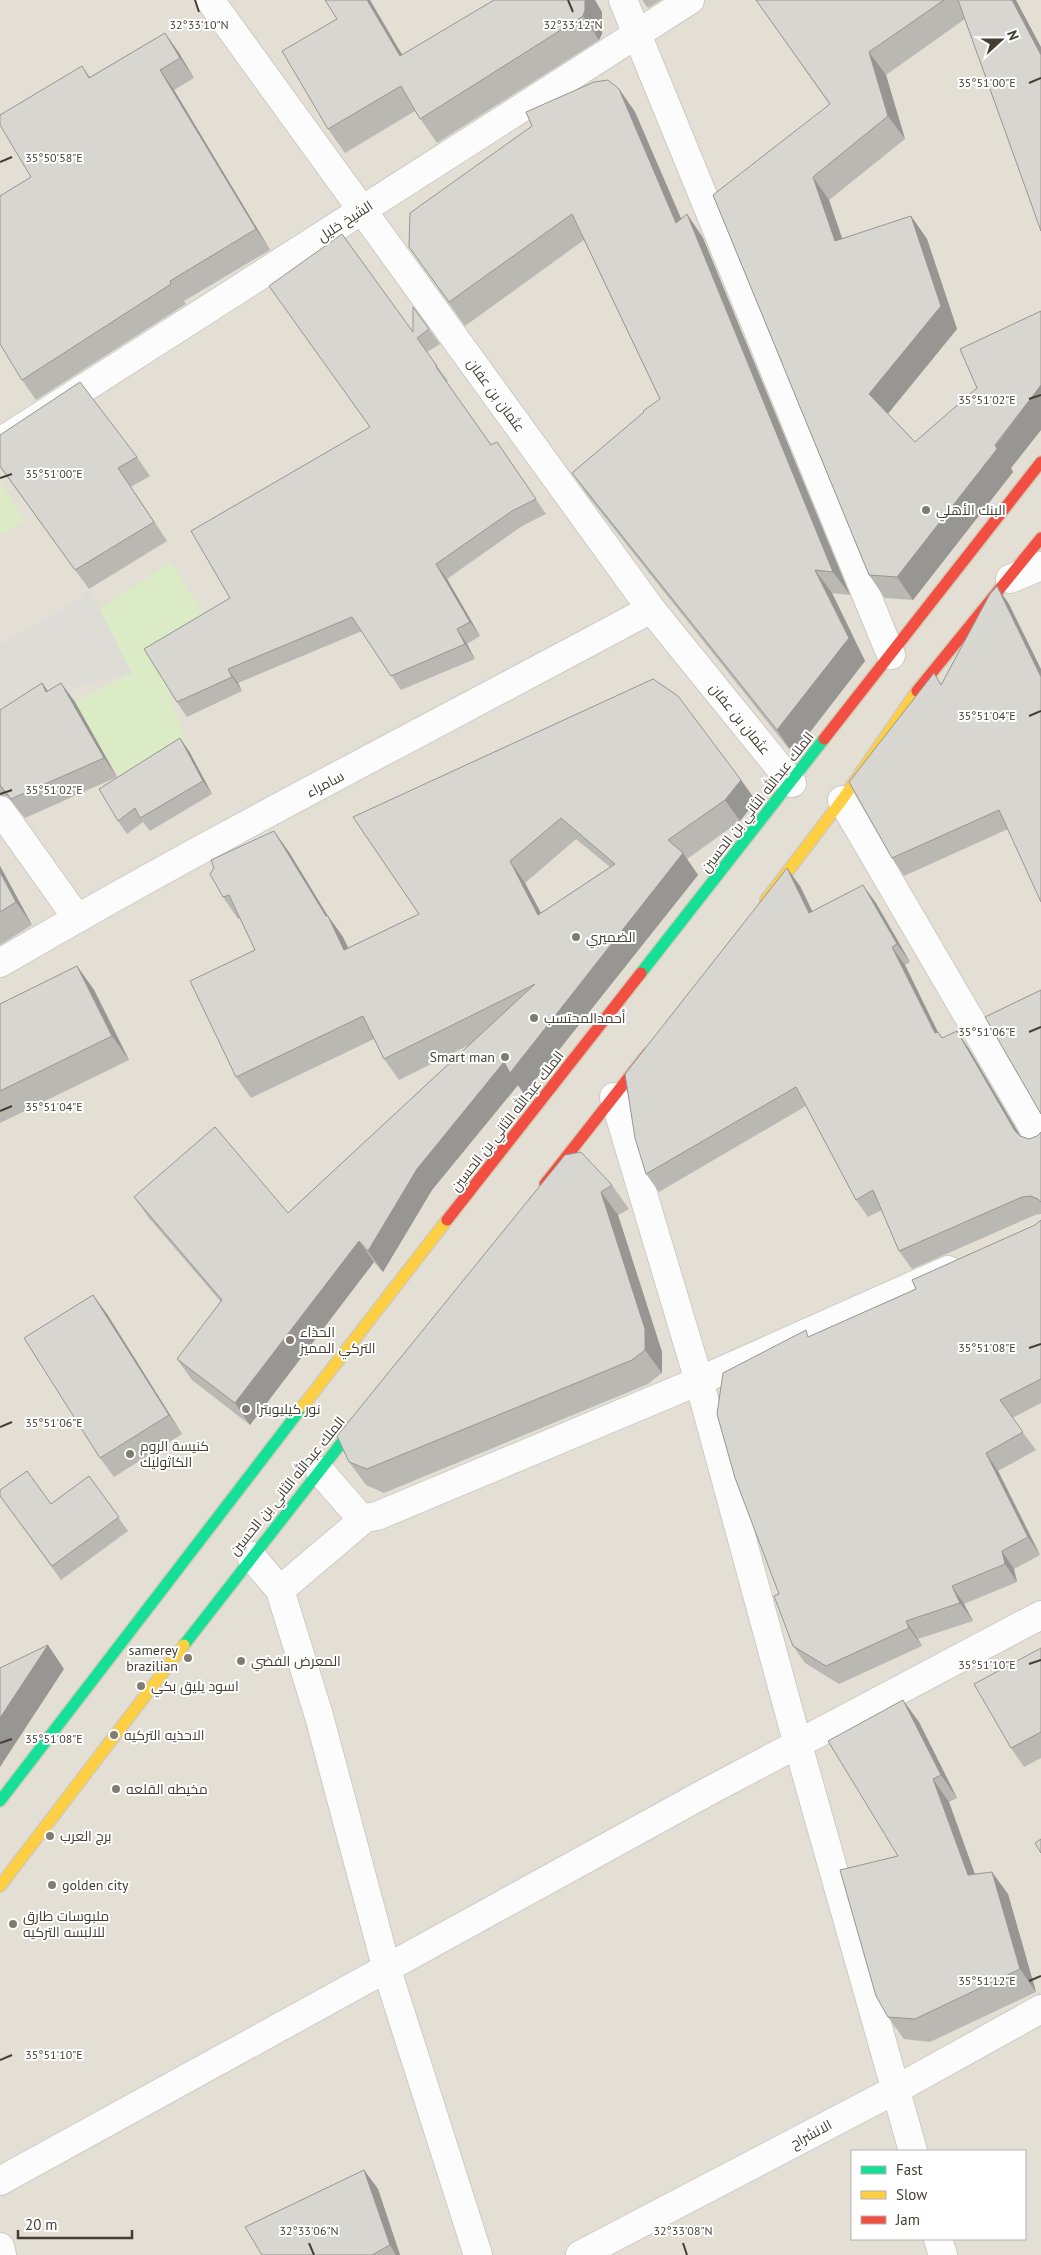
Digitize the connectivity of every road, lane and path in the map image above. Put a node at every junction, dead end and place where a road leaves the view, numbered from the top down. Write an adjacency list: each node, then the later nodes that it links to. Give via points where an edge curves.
1 (210, 0): 5 (street, عثمان بن عفان)
2 (623, 0): 4 (street)
3 (690, 0): 4 (street, الشيخ خليل)
4 (638, 34): 5 (street, الشيخ خليل); 12 (street)
5 (361, 210): 6 (street, الشيخ خليل); 11 (street, عثمان بن عفان)
6 (0, 442)
7 (1041, 462): 12 (main road, الملك عبدالله الثاني بن الحسين)
8 (1041, 538): 10 (main road)
9 (1041, 566): 10 (street)
10 (1010, 579): 14 (main road, via 924,681)
11 (651, 609): 13 (street, عثمان بن عفان); 17 (street, سامراء)
12 (891, 654): 13 (main road, الملك عبدالله الثاني بن الحسين)
13 (792, 783): 32 (main road, الملك عبدالله الثاني بن الحسين, via 356,1337)
14 (842, 800): 16 (main road); 21 (street)
15 (0, 810): 17 (street)
16 (758, 909)
17 (77, 918): 18 (street, سامراء)
18 (0, 963)
19 (656, 1042): 20 (main road)
20 (614, 1097): 22 (main road); 24 (street)
21 (1041, 1141)
22 (536, 1195)
23 (969, 1261): 24 (street)
24 (699, 1381): 27 (street, via 377,1516); 31 (street)
25 (374, 1402): 26 (main road, الملك عبدالله الثاني بن الحسين)
26 (320, 1471): 27 (street, via 349,1506); 28 (main road, الملك عبدالله الثاني بن الحسين)
27 (365, 1518): 29 (street)
28 (250, 1556): 29 (street); 33 (main road, الملك عبدالله الثاني بن الحسين)
29 (280, 1590): 34 (street, via 319,1716)
30 (1041, 1615): 31 (street)
31 (798, 1745): 34 (street); 36 (street)
32 (0, 1801)
33 (0, 1886)
34 (387, 1970): 38 (street); 42 (street)
35 (1041, 2009): 36 (street, الانشراح)
36 (895, 2090): 37 (street); 43 (street, الانشراح)
37 (913, 2150)
38 (0, 2181)
39 (938, 2240): 44 (street)
40 (0, 2247): 41 (street)
41 (2, 2255)
42 (478, 2255)
43 (580, 2255)
44 (943, 2255)

